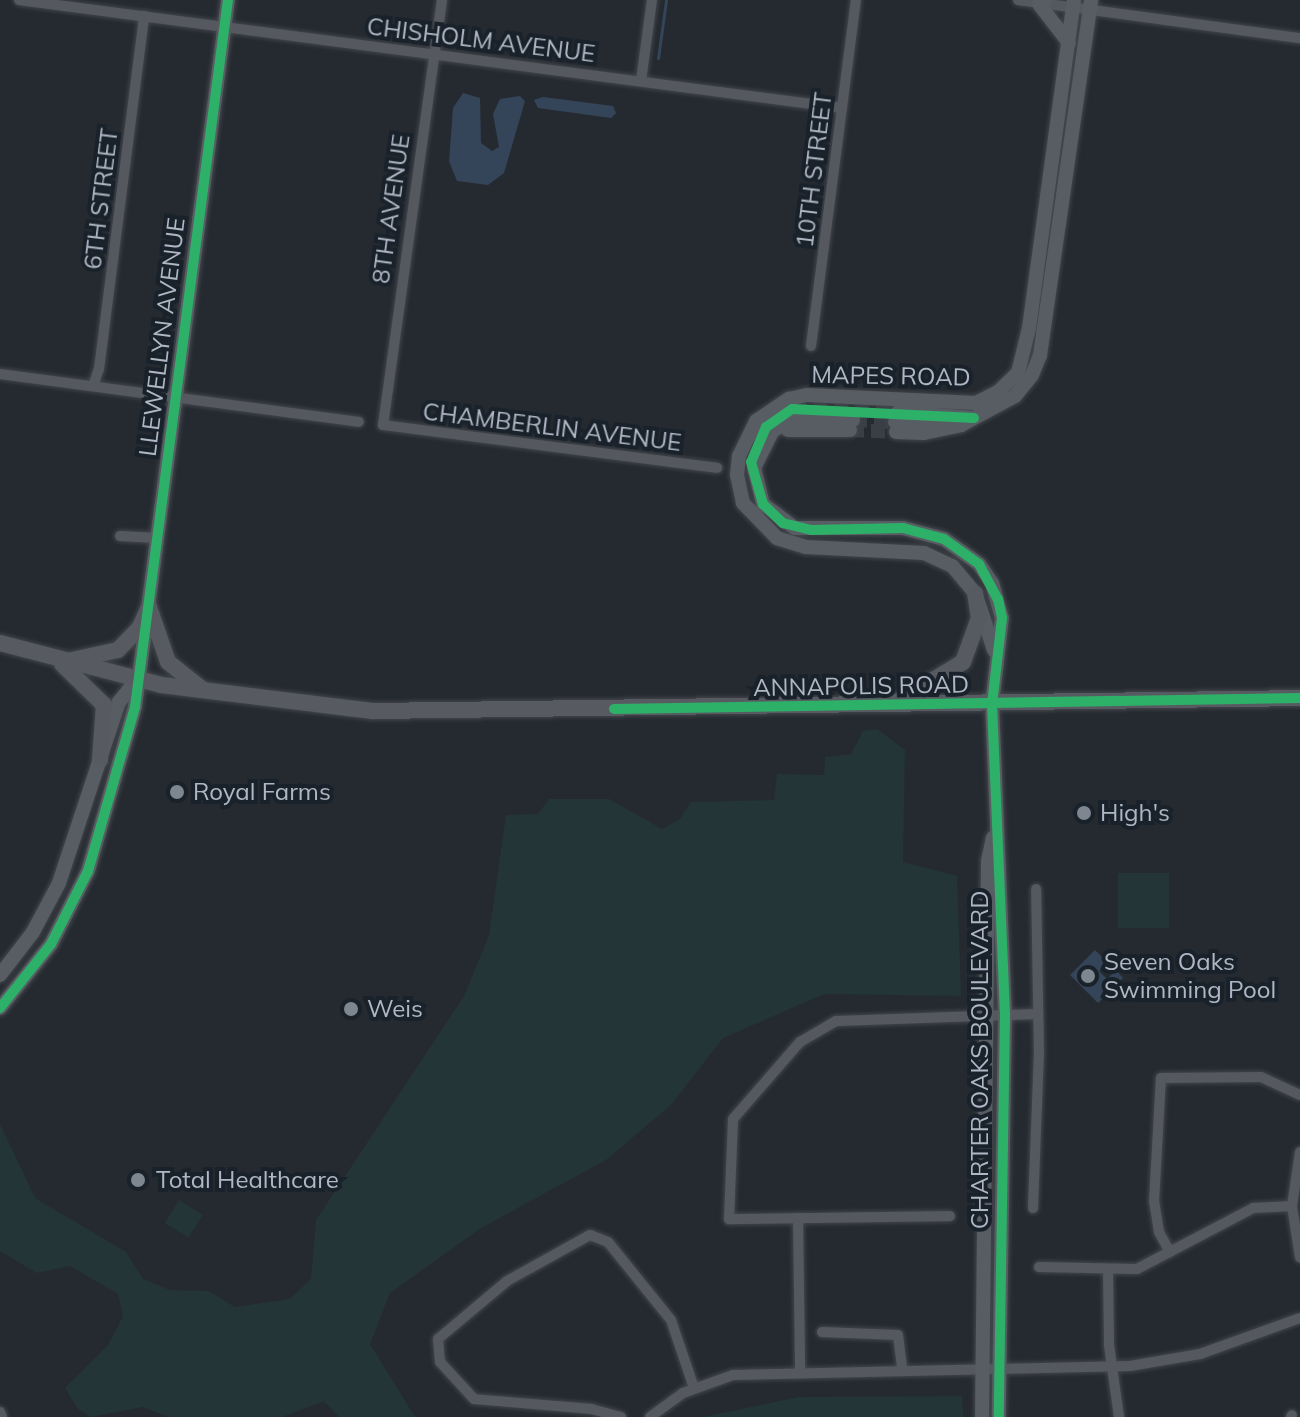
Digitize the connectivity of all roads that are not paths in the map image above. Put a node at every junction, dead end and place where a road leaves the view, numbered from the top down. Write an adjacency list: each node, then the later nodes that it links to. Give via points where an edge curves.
1 (19, 0): 10 (street, CHISHOLM AVENUE)
2 (228, 0): 11 (street, LLEWELLYN AVENUE)
3 (442, 0): 14 (street, 8TH AVENUE)
4 (652, 0): 15 (street)
5 (856, 0): 16 (street, 10TH STREET)
6 (1018, 0): 7 (street)
7 (1042, 2): 8 (street); 13 (street)
8 (1074, 5): 9 (street); 13 (street, MAPES ROAD)
9 (1090, 6): 12 (street); 22 (street, MAPES ROAD, via 1040,355 1015,396 974,418 943,430)
10 (144, 16): 11 (street, CHISHOLM AVENUE); 19 (street, 6TH STREET)
11 (224, 27): 14 (street, CHISHOLM AVENUE); 20 (street, LLEWELLYN AVENUE)
12 (1300, 38)
13 (1069, 43): 28 (street, MAPES ROAD, via 1018,373 976,403 807,395 789,399 756,421 739,456 743,503 777,538 806,547 924,553 952,566)
14 (433, 53): 15 (street, CHISHOLM AVENUE); 23 (street, 8TH AVENUE)
15 (641, 81): 16 (street, CHISHOLM AVENUE)
16 (842, 108): 17 (street, 10TH STREET)
17 (811, 346)
18 (0, 374): 19 (street)
19 (93, 386): 20 (street)
20 (173, 398): 21 (street); 27 (street, LLEWELLYN AVENUE)
21 (359, 422)
22 (896, 422)
23 (383, 425): 25 (street, CHAMBERLIN AVENUE)
24 (852, 425): 31 (street, MAPES ROAD, via 784,432 754,468 763,504 795,528 903,528 944,539 966,553 992,583 998,599 1002,618)
25 (717, 468)
26 (120, 536): 27 (street)
27 (157, 538): 29 (street, LLEWELLYN AVENUE)
28 (975, 593): 31 (street, MAPES ROAD); 37 (main road, via 979,618 963,662)
29 (149, 607): 32 (main road, via 140,627 118,650); 33 (street, LLEWELLYN AVENUE); 34 (main road, via 168,662)
30 (0, 643): 32 (main road, ANNAPOLIS ROAD)
31 (997, 658): 36 (street, MAPES ROAD)
32 (58, 660): 33 (main road, ANNAPOLIS ROAD); 38 (main road, via 104,705)
33 (137, 680): 34 (main road, ANNAPOLIS ROAD); 38 (street, via 119,702); 42 (street, LLEWELLYN AVENUE, via 88,871 51,944)
34 (207, 692): 37 (main road, ANNAPOLIS ROAD, via 385,711)
35 (1300, 698): 36 (main road, ANNAPOLIS ROAD)
36 (992, 704): 37 (main road, ANNAPOLIS ROAD); 39 (street, CHARTER OAKS BOULEVARD)
37 (892, 705)
38 (100, 760): 41 (street, via 59,883 33,932)
39 (994, 832): 44 (street, CHARTER OAKS BOULEVARD, via 1001,861); 45 (street, CHARTER OAKS BOULEVARD, via 988,861)
40 (1036, 889): 43 (street)
41 (0, 975)
42 (0, 1008)
43 (1038, 1014): 44 (street); 49 (street)
44 (1005, 1015): 45 (street); 59 (street, CHARTER OAKS BOULEVARD)
45 (988, 1016): 51 (street, via 846,1018 800,1042 739,1109 729,1130 729,1219); 60 (street, CHARTER OAKS BOULEVARD)
46 (1300, 1095): 52 (street, via 1261,1077 1161,1078 1154,1202 1159,1232)
47 (1300, 1152): 48 (street)
48 (1292, 1206): 52 (street, via 1253,1208); 53 (street)
49 (1033, 1208)
50 (950, 1216): 51 (street)
51 (798, 1218): 62 (street)
52 (1170, 1252): 55 (street, via 1137,1269)
53 (1300, 1257)
54 (1039, 1267): 55 (street)
55 (1108, 1269): 58 (street)
56 (1300, 1318): 58 (street, via 1200,1354)
57 (822, 1332): 61 (street, via 898,1335)
58 (1111, 1366): 59 (street); 68 (street)
59 (997, 1367): 60 (street); 67 (street, CHARTER OAKS BOULEVARD)
60 (980, 1368): 61 (street); 66 (street, CHARTER OAKS BOULEVARD)
61 (902, 1369): 62 (street)
62 (800, 1370): 63 (street, via 733,1375)
63 (694, 1388): 64 (street, via 671,1320 608,1242 590,1235 507,1281 438,1339 440,1362 474,1399 592,1409); 65 (street, via 665,1402)
64 (621, 1417)
65 (650, 1417)
66 (982, 1417)
67 (999, 1417)
68 (1119, 1417)

